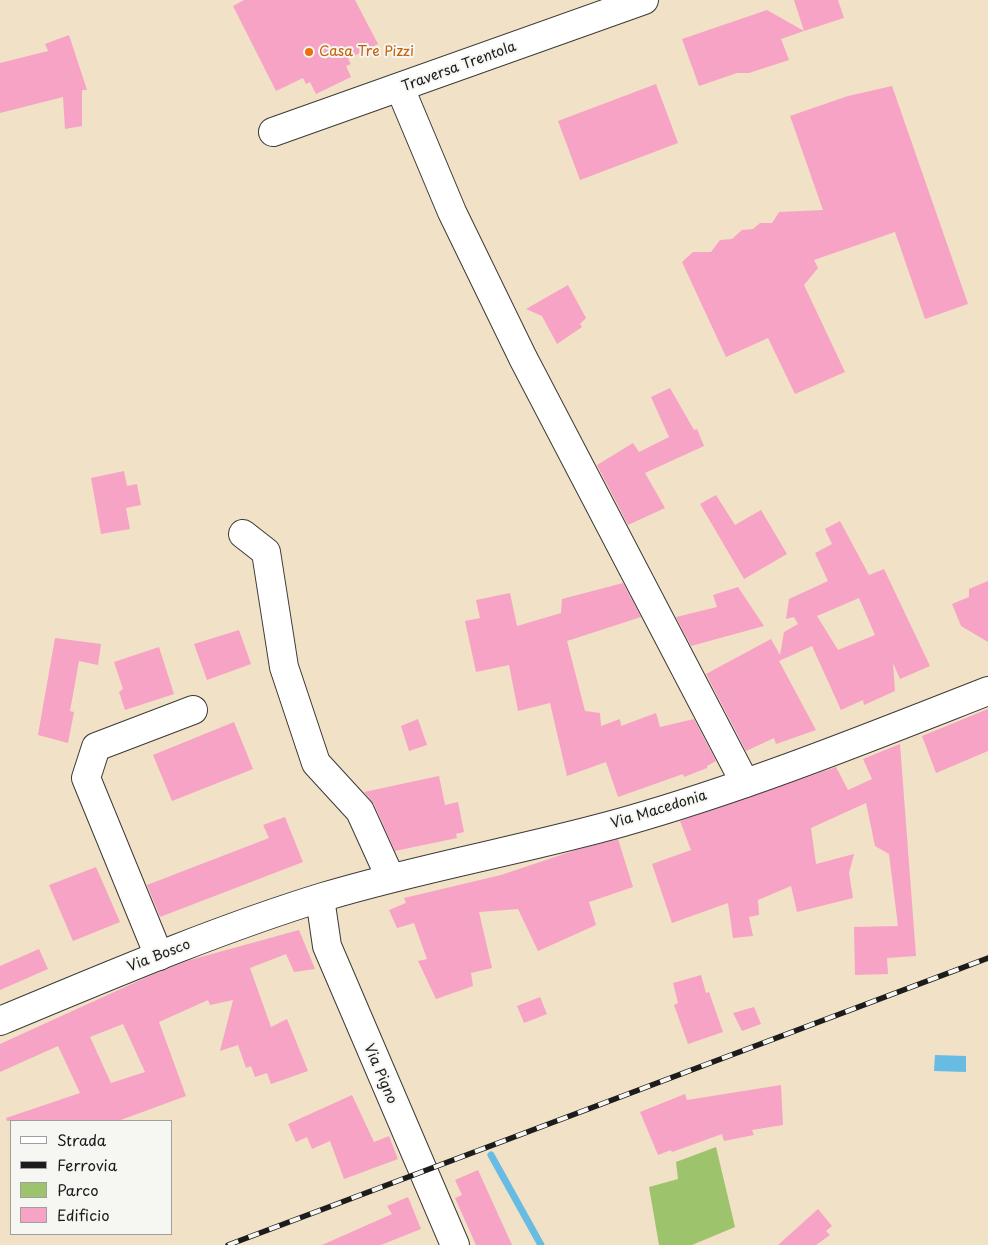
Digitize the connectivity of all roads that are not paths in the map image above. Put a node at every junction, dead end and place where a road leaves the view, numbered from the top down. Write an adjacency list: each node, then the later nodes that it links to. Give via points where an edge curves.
1 (644, 0): 2 (street, Traversa Trentola)
2 (400, 88): 3 (street, Traversa Trentola); 7 (street, via 452,212 523,358)
3 (273, 132)
4 (243, 534): 8 (street, via 266,552 284,667 316,763 360,810)
5 (988, 691): 7 (street, Via Macedonia)
6 (193, 710): 10 (street, via 96,747 86,778)
7 (745, 782): 8 (street, Via Macedonia, via 626,821 552,841)
8 (390, 877): 9 (street, Via Macedonia)
9 (320, 898): 10 (street, Via Bosco); 12 (street, Via Pigno, via 327,946)
10 (159, 956): 11 (street, Via Bosco)
11 (0, 1021)
12 (456, 1245)

